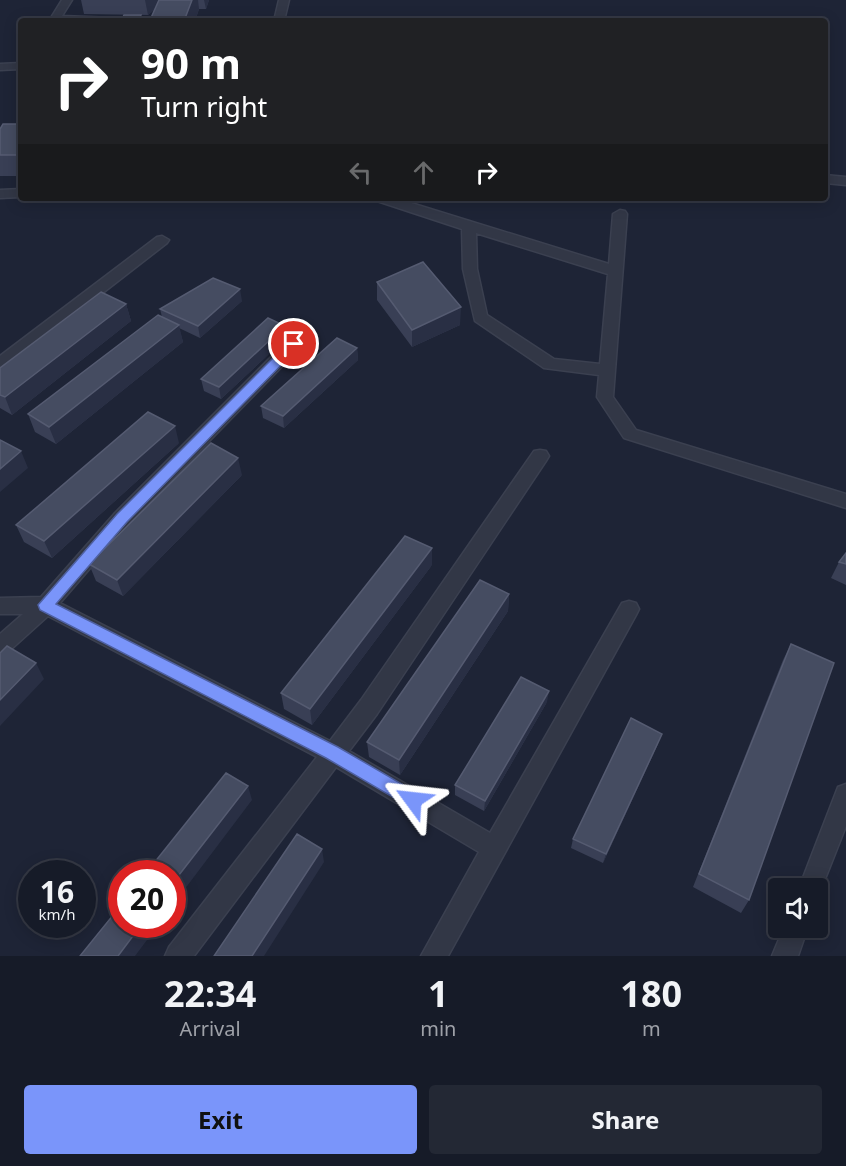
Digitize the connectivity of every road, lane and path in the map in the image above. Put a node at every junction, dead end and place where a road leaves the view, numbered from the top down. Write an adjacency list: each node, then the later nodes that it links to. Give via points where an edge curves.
1 (67, 0): 3 (lane)
2 (284, 0): 4 (lane)
3 (56, 18)
4 (280, 18)
5 (18, 66): 6 (lane)
6 (0, 67)
7 (828, 179): 8 (lane)
8 (846, 182)
9 (18, 193): 10 (lane)
10 (0, 194)
11 (391, 201): 13 (lane)
12 (620, 214): 15 (lane)
13 (469, 227): 15 (lane); 18 (lane, via 470,269 480,317 550,364)
14 (162, 240): 17 (lane)
15 (615, 271): 18 (lane)
16 (294, 344): 21 (lane, via 122,518)
17 (0, 364)
18 (608, 371): 20 (lane, via 605,397 630,434)
19 (540, 456): 25 (lane, via 369,707)
20 (846, 501)
21 (46, 605): 22 (lane); 24 (lane); 25 (lane)
22 (0, 606)
23 (629, 609): 27 (lane)
24 (0, 647)
25 (332, 753): 27 (lane); 30 (lane)
26 (846, 795): 28 (lane)
27 (494, 848): 31 (lane)
28 (815, 878)
29 (792, 938): 32 (lane)
30 (178, 956)
31 (434, 956)
32 (785, 956)

